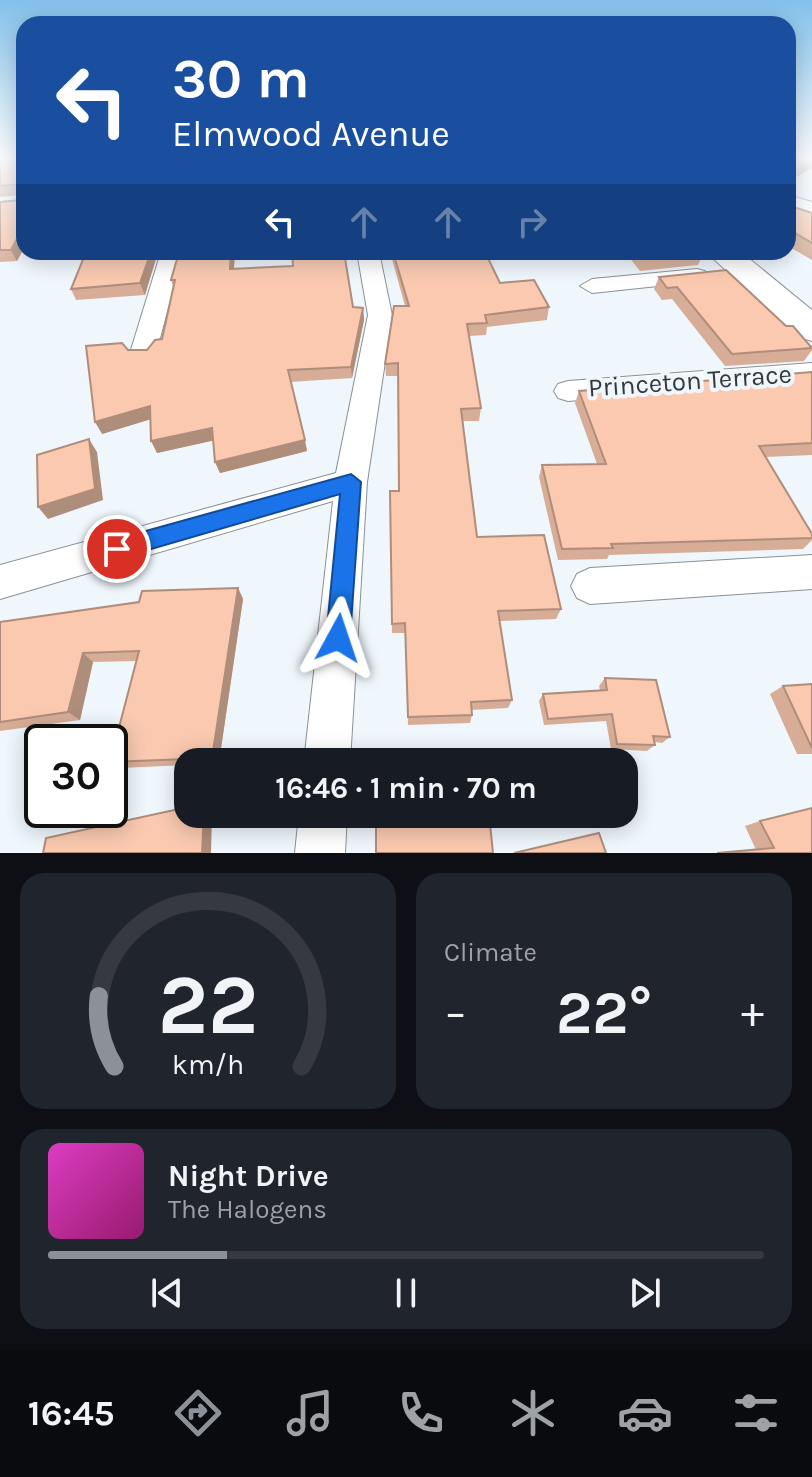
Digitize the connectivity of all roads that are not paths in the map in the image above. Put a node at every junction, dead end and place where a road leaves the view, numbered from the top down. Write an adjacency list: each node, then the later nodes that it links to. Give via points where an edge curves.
1 (170, 260): 6 (street)
2 (370, 260): 9 (street, via 380,315)
3 (732, 262): 4 (street); 5 (main road)
4 (592, 286)
5 (812, 329)
6 (143, 353)
7 (812, 372): 8 (street, Princeton Terrace)
8 (568, 391)
9 (351, 482): 11 (street); 13 (street)
10 (812, 572): 12 (street)
11 (0, 582)
12 (590, 586)
13 (328, 748)
14 (322, 828): 15 (street)
15 (320, 853)

